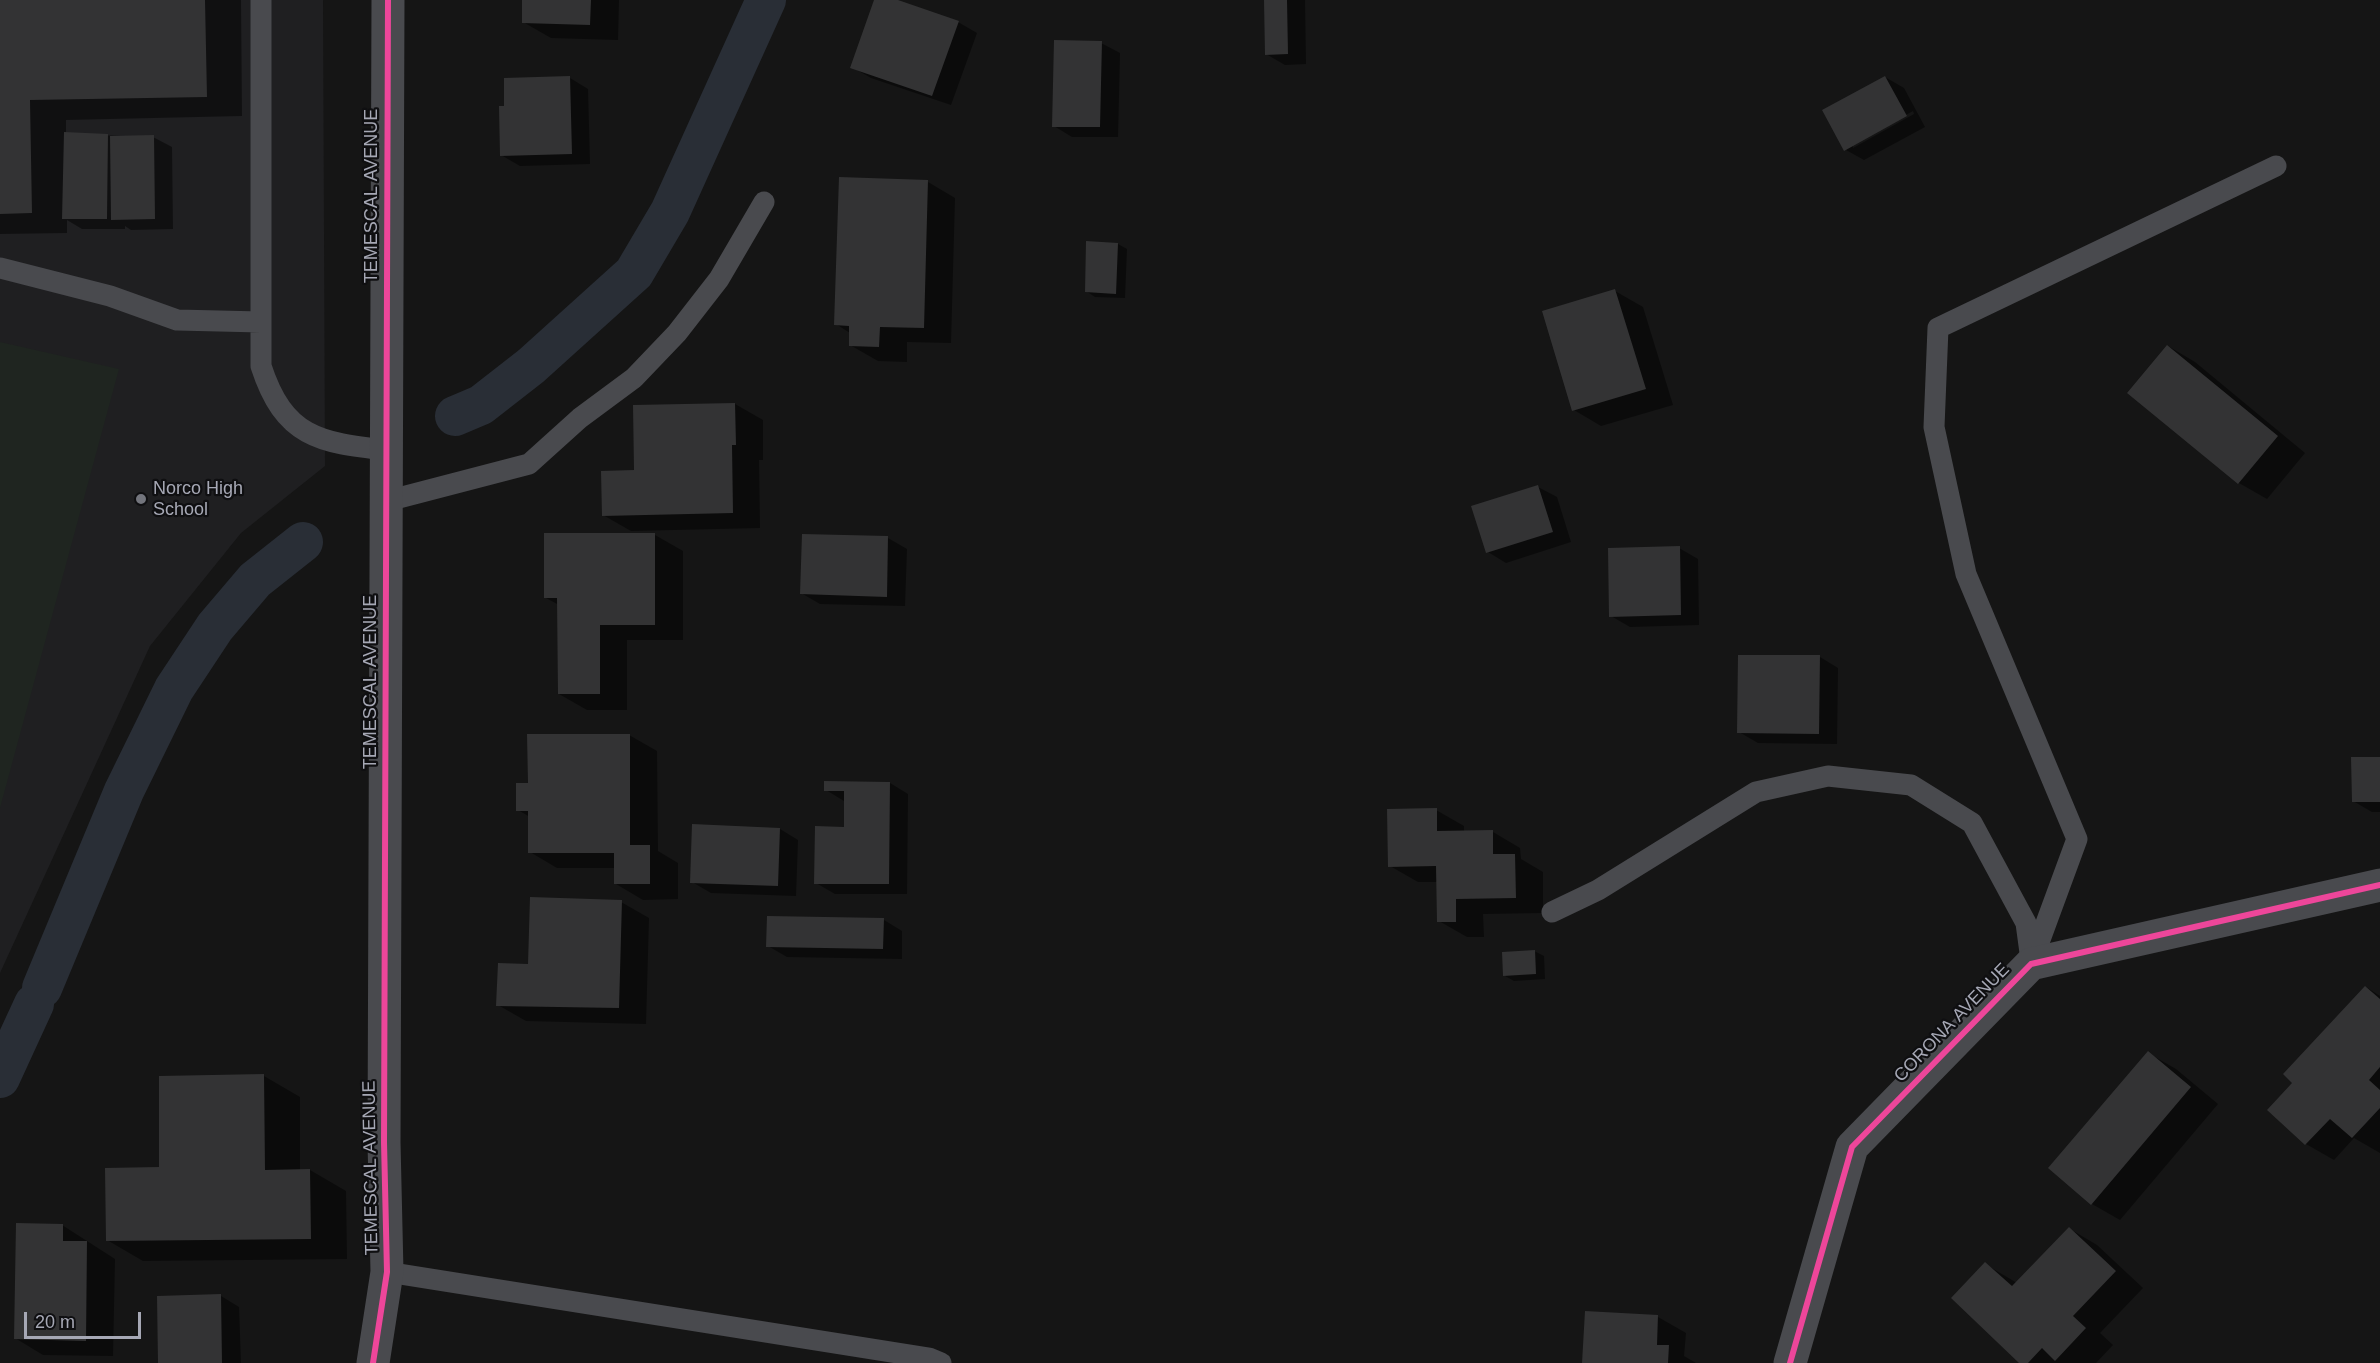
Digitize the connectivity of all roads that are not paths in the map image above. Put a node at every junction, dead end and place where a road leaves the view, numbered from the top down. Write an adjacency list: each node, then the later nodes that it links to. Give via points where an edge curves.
1 (261, 0): 6 (lane)
2 (388, 0): 7 (street, TEMESCAL AVENUE)
3 (2276, 166): 11 (lane, via 1938,328 1934,427 1966,574 2077,839)
4 (764, 202): 8 (lane, via 718,279 677,333 634,378 580,418 529,464)
5 (0, 268): 6 (lane, via 110,296 177,320)
6 (261, 322): 7 (lane, via 261,366 276,403 291,420 309,435 336,445)
7 (387, 450): 8 (street, TEMESCAL AVENUE)
8 (387, 501): 12 (street, TEMESCAL AVENUE)
9 (2380, 885): 11 (street, CORONA AVENUE)
10 (1552, 912): 11 (lane, via 1599,890 1756,792 1828,776 1911,785 1972,823 2026,923)
11 (2031, 964): 15 (street, CORONA AVENUE, via 1852,1147)
12 (387, 1272): 13 (street, TEMESCAL AVENUE); 14 (lane, via 917,1356)
13 (373, 1363)
14 (941, 1363)
15 (1790, 1363)

